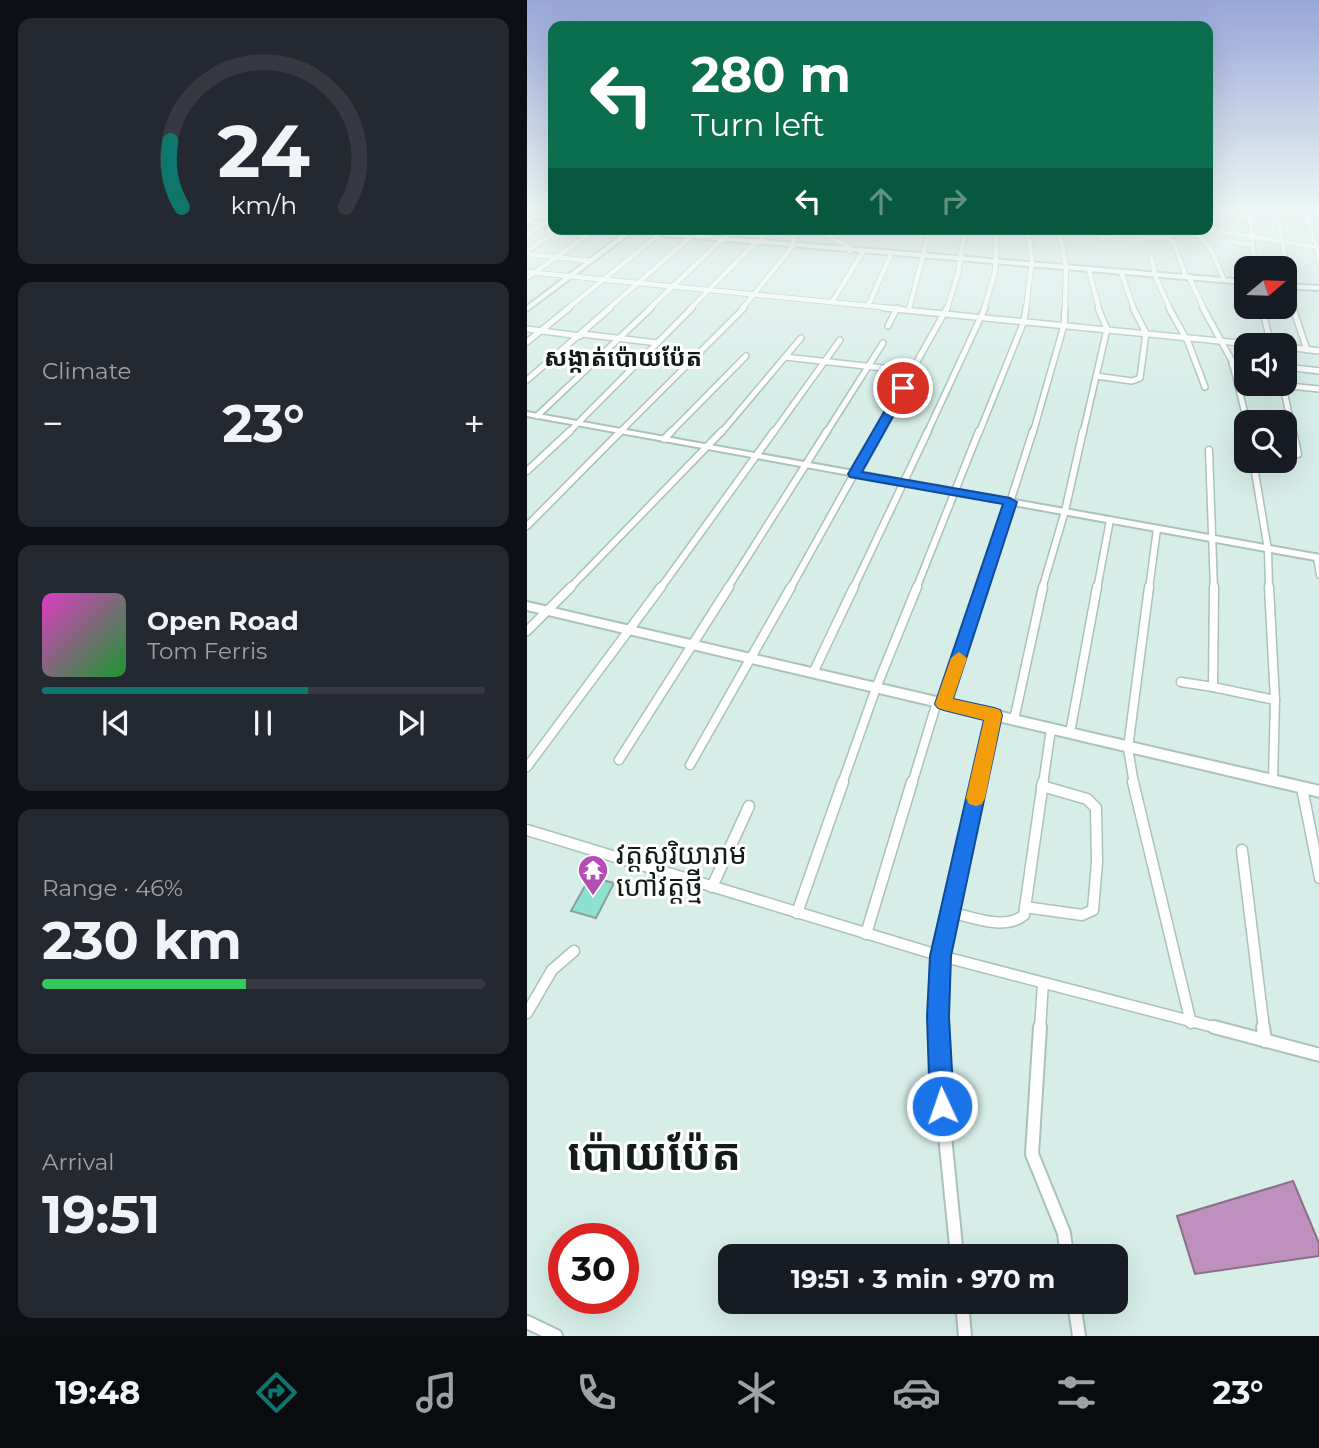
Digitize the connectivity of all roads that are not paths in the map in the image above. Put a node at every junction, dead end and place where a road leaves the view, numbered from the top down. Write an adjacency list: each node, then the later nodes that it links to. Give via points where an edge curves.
1 (530, 272): 20 (street)
2 (575, 272): 22 (street)
3 (614, 272): 25 (street)
4 (650, 272): 28 (street)
5 (688, 272): 29 (street)
6 (727, 272): 32 (street)
7 (774, 272): 33 (street)
8 (850, 272): 34 (street)
9 (883, 272): 35 (street)
10 (920, 272): 38 (street)
11 (957, 272): 39 (street)
12 (993, 272): 40 (street)
13 (1029, 272): 42 (street)
14 (1066, 272): 43 (street)
15 (1089, 272): 45 (street)
16 (1121, 272): 48 (street)
17 (1125, 272): 21 (street)
18 (1186, 272): 23 (street)
19 (1221, 272): 26 (street)
20 (535, 273): 22 (street); 24 (street)
21 (1154, 275): 23 (street); 50 (street)
22 (570, 276): 25 (street); 37 (street)
23 (1188, 277): 26 (street); 54 (street)
24 (527, 278)
25 (605, 280): 28 (street); 47 (street)
26 (1224, 280): 27 (street)
27 (1234, 281)
28 (637, 283): 29 (street); 49 (street)
29 (673, 286): 32 (street); 51 (street)
30 (1297, 287): 31 (street)
31 (1319, 288)
32 (708, 290): 33 (street); 57 (street)
33 (756, 295): 34 (street); 79 (street)
34 (832, 302): 35 (street)
35 (868, 306): 36 (street)
36 (897, 308): 38 (street); 44 (street)
37 (527, 309)
38 (909, 309): 39 (street)
39 (945, 313): 40 (street); 70 (street)
40 (982, 317): 42 (street); 89 (street)
41 (1297, 318): 60 (street)
42 (1024, 321): 43 (street); 90 (street)
43 (1064, 325): 45 (street); 91 (street)
44 (888, 326)
45 (1107, 329): 48 (street); 71 (street)
46 (527, 330): 47 (street)
47 (541, 331): 49 (street); 55 (street)
48 (1146, 333): 50 (street); 71 (street, via 1140,379)
49 (581, 335): 51 (street); 72 (street)
50 (1185, 337): 54 (street); 73 (street)
51 (619, 338): 57 (street); 77 (street)
52 (801, 338): 63 (street)
53 (840, 340): 64 (street)
54 (1223, 341): 56 (street); 65 (street)
55 (527, 342)
56 (1234, 342)
57 (658, 343): 78 (street)
58 (883, 343): 66 (street)
59 (1297, 349): 60 (street)
60 (1307, 350): 61 (street)
61 (1319, 351)
62 (746, 356): 80 (street)
63 (785, 356): 64 (street); 81 (street)
64 (826, 362): 66 (street); 84 (street)
65 (1232, 364): 67 (street)
66 (867, 367): 70 (street); 85 (street)
67 (1234, 367)
68 (1297, 368): 69 (street)
69 (1319, 370)
70 (910, 371): 88 (street)
71 (1096, 376): 92 (street)
72 (527, 380)
73 (1205, 387)
74 (1297, 387): 75 (street)
75 (1319, 389)
76 (1285, 396): 83 (street)
77 (532, 415): 78 (street)
78 (579, 423): 79 (street); 86 (street)
79 (623, 432): 80 (street); 94 (street)
80 (664, 439): 81 (street)
81 (710, 446): 84 (street); 101 (street)
82 (1209, 450): 96 (street)
83 (1298, 454)
84 (757, 456): 85 (street); 102 (street)
85 (804, 465): 88 (street); 104 (street)
86 (527, 471)
87 (1255, 473): 97 (street)
88 (854, 474): 89 (street); 105 (street)
89 (905, 483): 90 (street); 106 (street)
90 (956, 492): 91 (street); 109 (street)
91 (1010, 502): 92 (street); 111 (street)
92 (1065, 511): 93 (street); 113 (street, via 1039,599)
93 (1110, 520): 95 (street); 115 (street)
94 (527, 526)
95 (1157, 529): 96 (street); 116 (street)
96 (1214, 540): 97 (street); 108 (street)
97 (1268, 550): 98 (street); 110 (street)
98 (1318, 558): 99 (street)
99 (1319, 575)
100 (527, 606): 101 (street)
101 (546, 610): 102 (street); 103 (street)
102 (630, 630): 104 (street); 119 (street)
103 (527, 631)
104 (690, 644): 105 (street); 117 (street)
105 (751, 659): 106 (street); 118 (street)
106 (813, 673): 109 (street)
107 (1181, 682): 108 (street)
108 (1213, 687): 110 (street)
109 (876, 688): 111 (street); 131 (street)
110 (1275, 700): 120 (street)
111 (940, 703): 112 (street); 132 (street)
112 (994, 715): 113 (street); 130 (street)
113 (1014, 720): 114 (street)
114 (1051, 729): 115 (street); 121 (street)
115 (1070, 733): 116 (street)
116 (1128, 748): 120 (street); 137 (street, via 1137,806)
117 (619, 760)
118 (690, 765)
119 (527, 767)
120 (1273, 781): 122 (street)
121 (1042, 786): 129 (street); 129 (street, via 1087,799 1096,808 1093,910 1082,915)
122 (1302, 788): 123 (street); 127 (street)
123 (1319, 792)
124 (749, 806): 128 (street)
125 (527, 830): 128 (street)
126 (1242, 850): 138 (street)
127 (1319, 878)
128 (712, 887): 131 (street)
129 (1025, 907): 130 (street, via 1021,920 1011,924)
130 (950, 912): 134 (street)
131 (797, 913): 132 (street)
132 (865, 934): 134 (street)
133 (574, 951): 136 (street, via 554,966)
134 (941, 956): 135 (street); 140 (street, via 942,1106)
135 (1043, 983): 137 (street); 141 (street, via 1032,1154)
136 (527, 1013)
137 (1191, 1023): 138 (street)
138 (1265, 1041): 139 (street)
139 (1319, 1055)
140 (956, 1244)
141 (1065, 1244)
142 (963, 1314): 146 (street)
143 (1076, 1314): 147 (street)
144 (527, 1322): 145 (street)
145 (556, 1336)
146 (965, 1336)
147 (1079, 1336)

